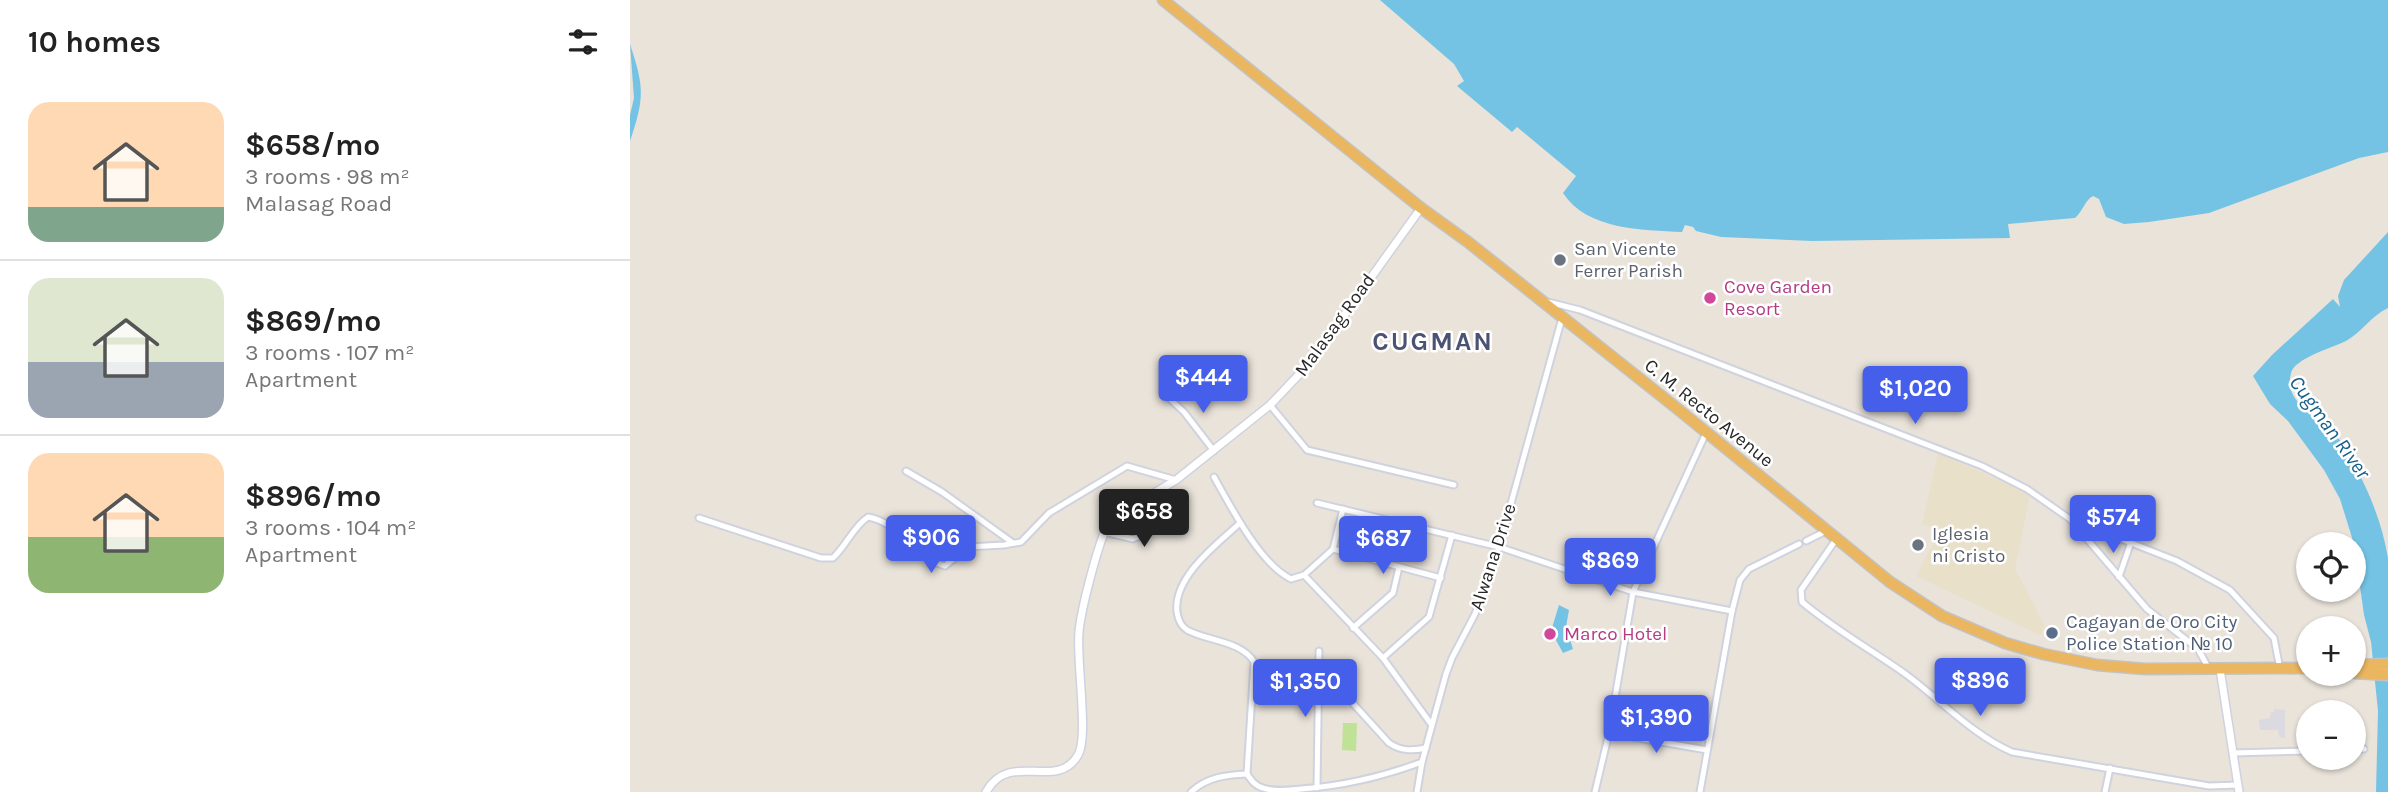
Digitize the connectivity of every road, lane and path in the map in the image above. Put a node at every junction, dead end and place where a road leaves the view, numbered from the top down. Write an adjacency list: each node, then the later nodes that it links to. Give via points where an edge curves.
1 (1163, 0): 2 (highway, C. M. Recto Avenue)
2 (1421, 208): 3 (highway, C. M. Recto Avenue); 6 (street, Malasag Road, via 1309,364)
3 (1540, 300): 4 (highway, C. M. Recto Avenue); 17 (street, via 1580,310 1982,466 2027,489)
4 (1562, 318): 7 (highway, C. M. Recto Avenue); 27 (street, Alwana Drive)
5 (1170, 399): 8 (street)
6 (1270, 405): 8 (street, Malasag Road); 12 (street, via 1307,450)
7 (1706, 433): 19 (highway, C. M. Recto Avenue); 33 (street)
8 (1214, 451): 11 (street, Malasag Road)
9 (905, 471): 25 (street)
10 (1214, 477): 18 (street)
11 (1176, 480): 20 (street, Malasag Road, via 1114,517); 25 (street, via 1127,466 1049,513)
12 (1454, 485)
13 (1317, 503): 14 (street)
14 (1343, 509): 21 (street); 28 (street)
15 (699, 518): 25 (street, via 821,558 833,558 868,517 945,566 967,547)
16 (1181, 518): 20 (street, via 1133,539)
17 (2070, 519): 24 (street); 31 (street)
18 (1240, 523): 30 (street, via 1274,568 1291,579); 54 (street, via 1192,570 1176,608 1186,629 1247,653 1254,662)
19 (1828, 530): 22 (highway, C. M. Recto Avenue); 23 (street)
20 (1104, 531): 59 (street, via 1079,633 1079,754 1071,766 1056,772 1011,771)
21 (1452, 535): 27 (street); 32 (street)
22 (1837, 538): 42 (highway, C. M. Recto Avenue, via 1925,606 2005,643 2098,665); 53 (street, via 1800,594 1802,602 1828,625 1904,674 2001,747)
23 (1806, 541)
24 (2131, 542): 31 (street); 41 (street, via 2230,590 2274,638)
25 (1014, 544)
26 (1799, 544): 34 (street, via 1744,574)
27 (1499, 547): 33 (street); 46 (street, Alwana Drive, via 1475,614 1452,658)
28 (1333, 549): 29 (street); 30 (street)
29 (1399, 566): 32 (street); 35 (street, via 1392,593)
30 (1304, 575): 35 (street)
31 (2119, 577): 42 (street, via 2147,609 2199,649)
32 (1441, 578): 37 (street, via 1429,617)
33 (1633, 592): 34 (street); 47 (street)
34 (1732, 611): 49 (street)
35 (1353, 628): 37 (street)
36 (1320, 651): 45 (street)
37 (1383, 659): 46 (street)
38 (2388, 664): 40 (highway)
39 (2296, 668): 41 (highway, C. M. Recto Avenue)
40 (2366, 668)
41 (2280, 669): 42 (highway, C. M. Recto Avenue)
42 (2215, 670): 51 (street)
43 (2366, 671): 44 (highway)
44 (2388, 676)
45 (1319, 681): 48 (street, via 1339,688 1389,743 1408,750); 55 (street)
46 (1432, 725): 48 (street, Alwana Drive)
47 (1609, 733): 49 (street); 61 (street)
48 (1426, 748): 52 (street, Alwana Drive)
49 (1707, 750): 62 (street)
50 (2296, 751): 51 (street)
51 (2233, 753): 57 (street)
52 (1422, 762): 55 (street, via 1369,780); 58 (street, Alwana Drive)
53 (2110, 768): 56 (street); 63 (street)
54 (1247, 774): 55 (street, via 1262,788); 60 (street, via 1217,777)
55 (1317, 788)
56 (2210, 789): 57 (street)
57 (2239, 789)
58 (1418, 791)
59 (986, 792)
60 (1191, 792)
61 (1595, 792)
62 (1700, 792)
63 (2105, 792)

